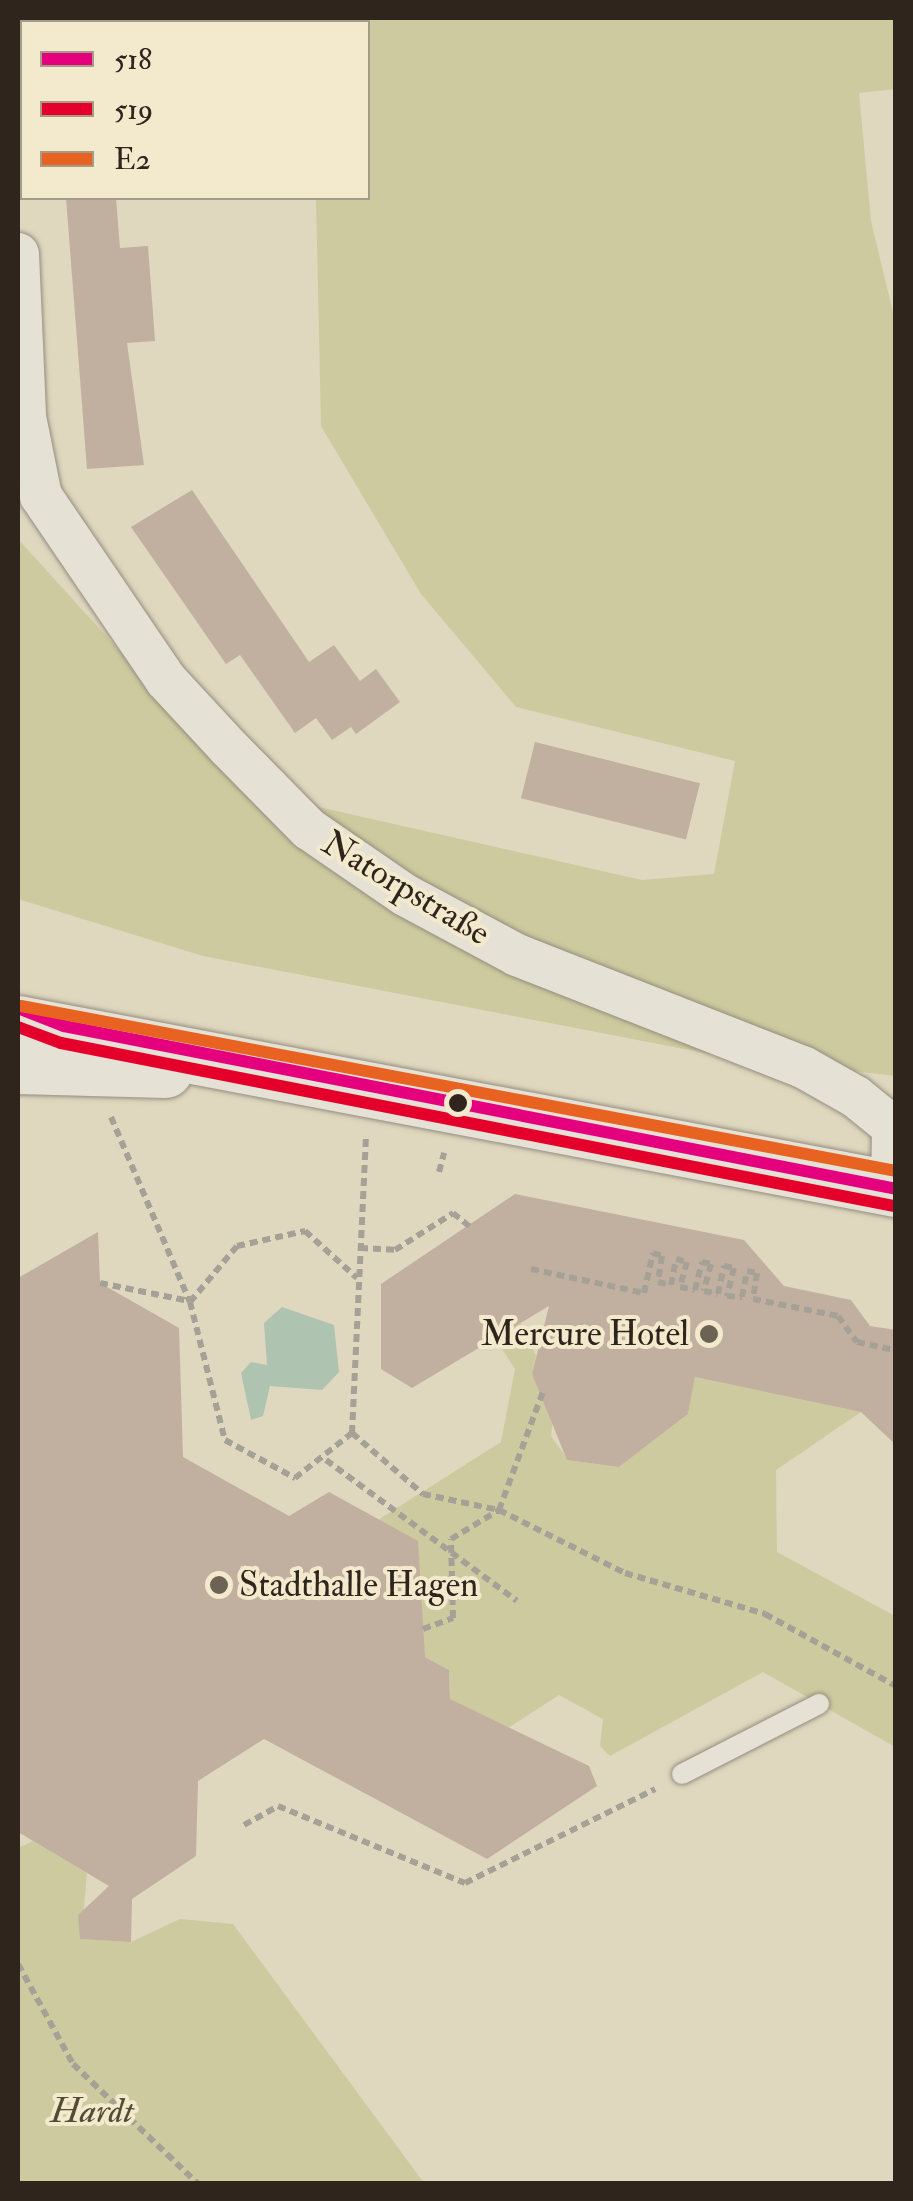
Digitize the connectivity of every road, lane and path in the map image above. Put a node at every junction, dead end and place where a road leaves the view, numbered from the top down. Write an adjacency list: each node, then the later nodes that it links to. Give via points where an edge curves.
1 (18, 254): 2 (street, Natorpstraße)
2 (21, 413): 6 (street, Natorpstraße, via 41,496 166,680 309,828 405,895 517,954 803,1066 856,1097 893,1127)
3 (47, 1032): 4 (main road); 5 (main road); 12 (path)
4 (18, 1066)
5 (374, 1087): 6 (main road); 8 (path)
6 (894, 1188)
7 (468, 1226): 8 (path, via 453,1213 395,1250)
8 (360, 1248): 10 (path)
9 (532, 1269): 13 (path, via 644,1294 653,1253 662,1256 658,1282 671,1285 676,1259 687,1262 680,1287 695,1290 702,1262 711,1264 704,1291 718,1294 724,1266 734,1268 728,1296 742,1297 747,1271 756,1273 753,1298 838,1316 857,1342)
10 (357, 1278): 12 (path, via 304,1231 238,1246); 15 (path)
11 (100, 1283): 12 (path)
12 (190, 1302): 16 (path, via 225,1440 294,1478)
13 (896, 1350)
14 (543, 1392): 17 (path)
15 (352, 1434): 16 (path); 17 (path, via 423,1494)
16 (326, 1460): 18 (path)
17 (499, 1510): 19 (path, via 451,1539 453,1618); 20 (path, via 625,1573 764,1614)
18 (517, 1602)
19 (423, 1630)
20 (896, 1686)
21 (818, 1704): 22 (lane)
22 (682, 1774): 23 (path, via 464,1882 278,1806)
23 (244, 1826)
24 (18, 1964): 25 (path, via 73,2064)
25 (198, 2184)

